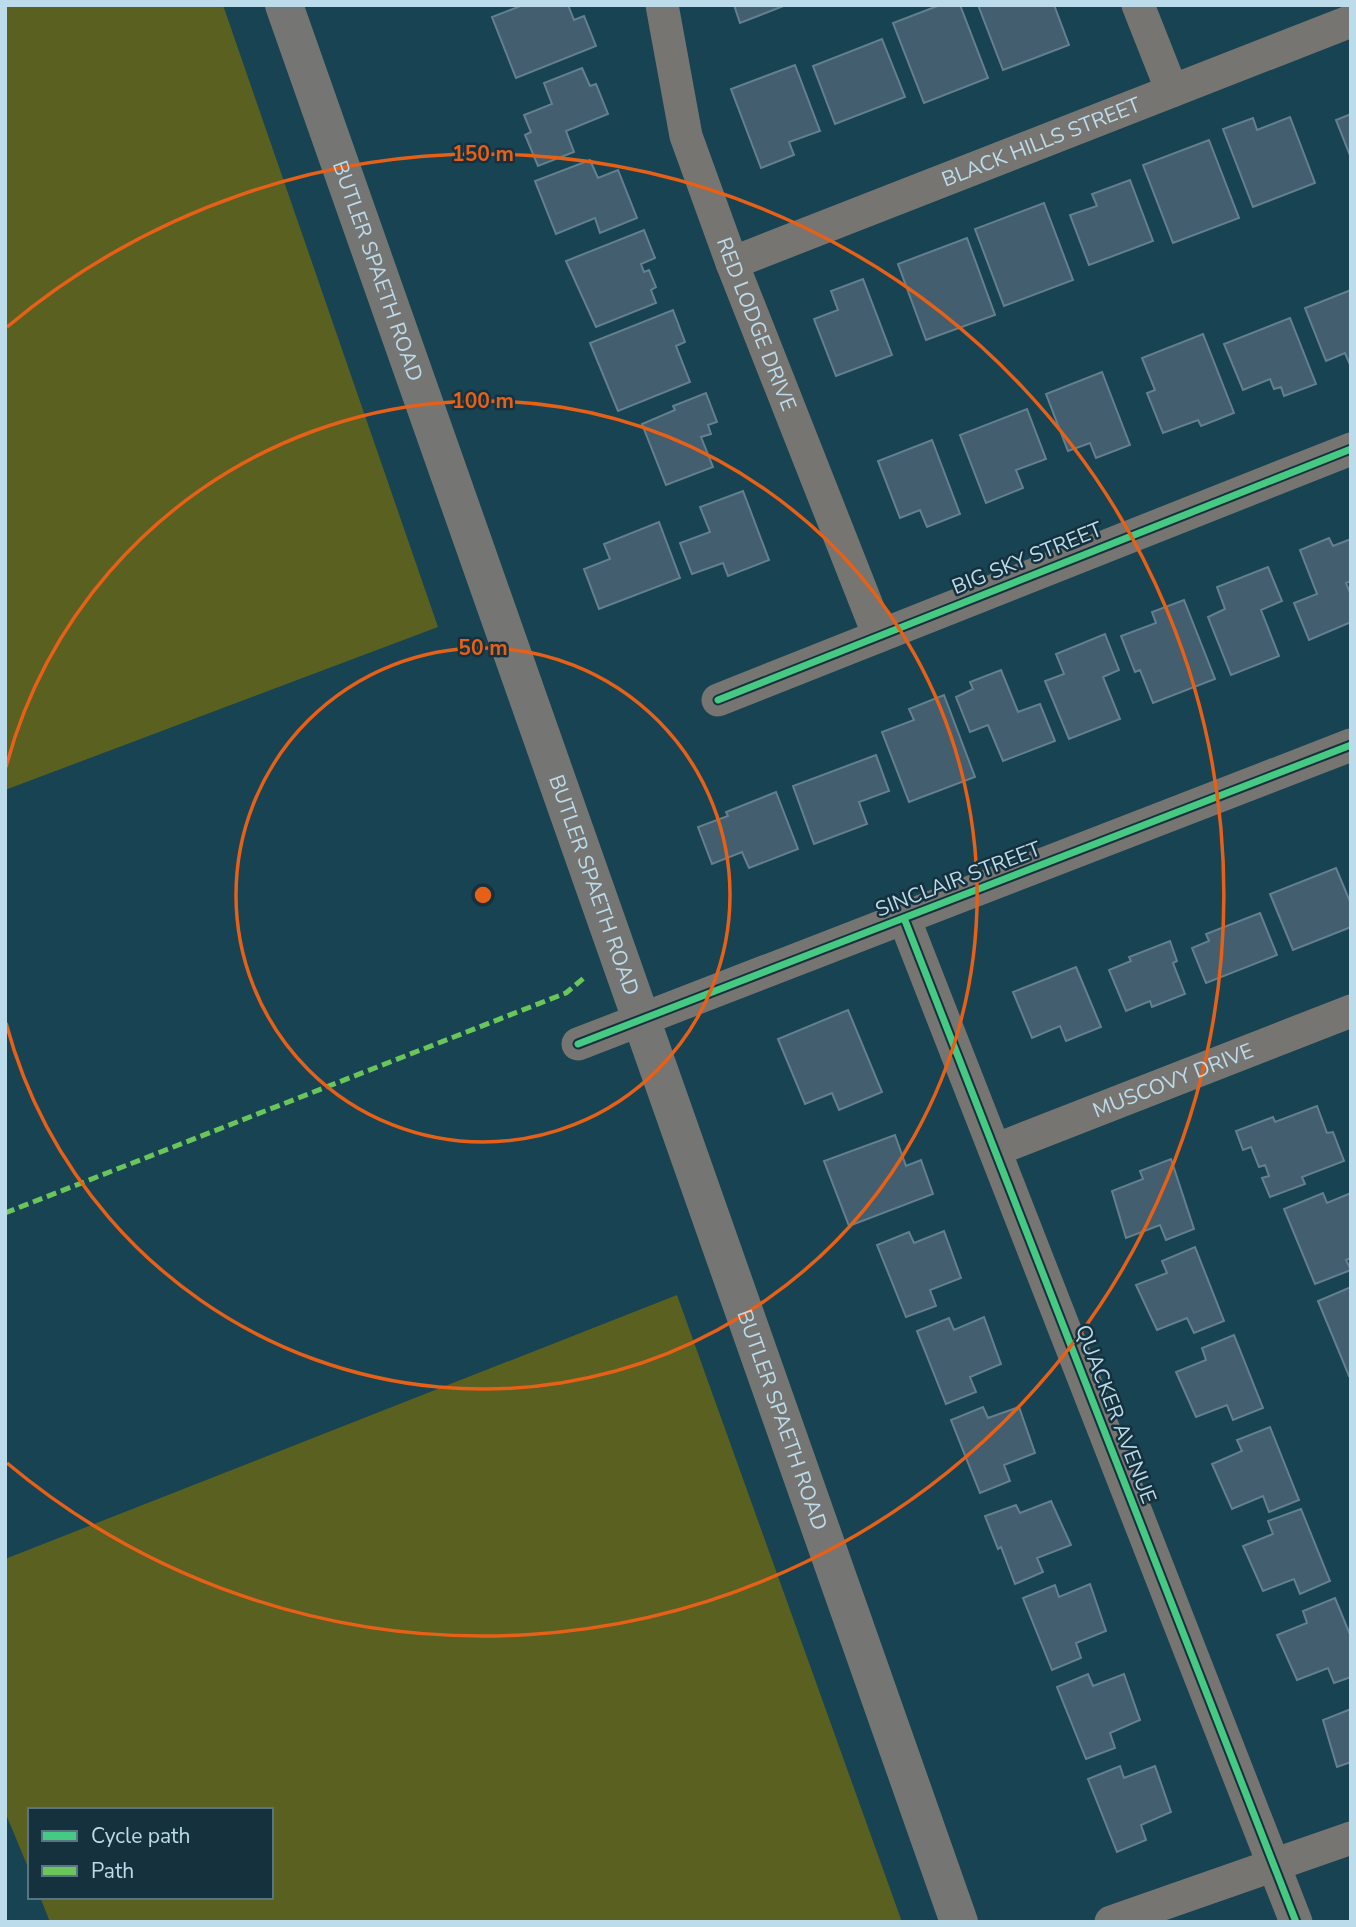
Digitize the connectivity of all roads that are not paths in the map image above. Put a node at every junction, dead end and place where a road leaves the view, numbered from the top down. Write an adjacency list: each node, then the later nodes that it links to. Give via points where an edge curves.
1 (284, 5): 13 (main road, BUTLER SPAETH ROAD)
2 (662, 5): 6 (street, RED LODGE DRIVE, via 686,136)
3 (1138, 5): 5 (street)
4 (1351, 21): 5 (street, BLACK HILLS STREET)
5 (1172, 91): 6 (street, BLACK HILLS STREET)
6 (732, 263): 8 (street, RED LODGE DRIVE)
7 (1351, 449): 8 (street, BIG SKY STREET)
8 (878, 636): 9 (street, BIG SKY STREET)
9 (718, 700)
10 (1351, 745): 11 (street, SINCLAIR STREET)
11 (904, 918): 13 (street, SINCLAIR STREET); 15 (street, QUACKER AVENUE)
12 (1351, 1011): 15 (street, MUSCOVY DRIVE)
13 (643, 1020): 14 (street, SINCLAIR STREET); 18 (main road, BUTLER SPAETH ROAD)
14 (578, 1044)
15 (995, 1150): 17 (street, QUACKER AVENUE)
16 (1351, 1838): 17 (street)
17 (1273, 1865): 19 (street); 20 (street, QUACKER AVENUE)
18 (959, 1922)
19 (1111, 1922)
20 (1296, 1922)

